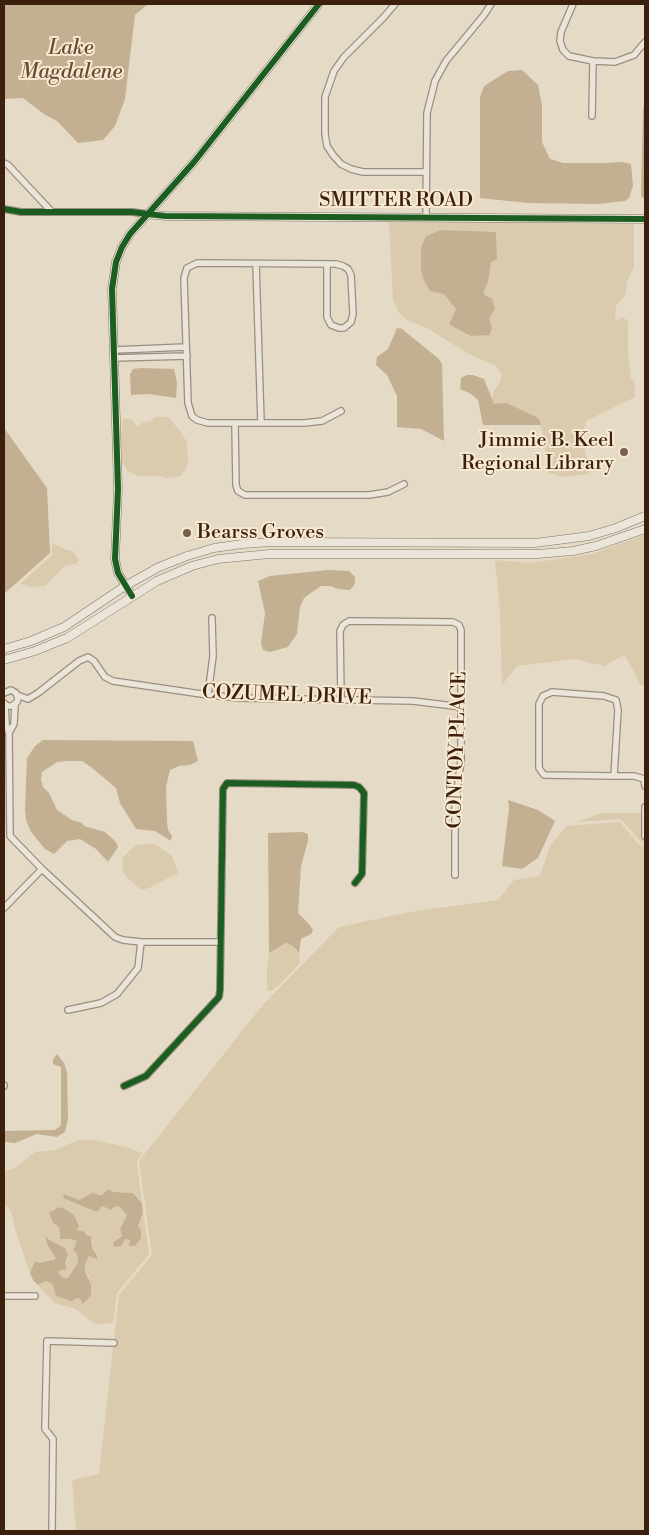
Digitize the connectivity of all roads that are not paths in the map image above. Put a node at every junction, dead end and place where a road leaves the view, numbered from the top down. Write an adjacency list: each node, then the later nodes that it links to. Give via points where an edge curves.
1 (319, 4): 12 (main road, via 210,142)
2 (395, 4): 9 (street, via 334,71 325,97 325,134 333,156 351,169 363,172)
3 (491, 4): 9 (street, via 446,61 435,82 427,113)
4 (573, 4): 6 (street, via 561,32 563,50 569,56)
5 (645, 42): 6 (street, via 634,55 615,62)
6 (593, 61): 7 (street)
7 (592, 116)
8 (4, 163): 11 (street)
9 (426, 172): 13 (street)
10 (4, 209): 11 (street)
11 (51, 211): 12 (street)
12 (147, 214): 13 (main road, SMITTER ROAD); 19 (main road, via 125,241 114,272)
13 (426, 218): 14 (main road, SMITTER ROAD)
14 (645, 219)
15 (256, 264): 16 (street); 17 (street, via 197,263 187,268 184,278); 25 (street)
16 (327, 264): 16 (street, via 327,317 331,325 344,328 353,319 351,275 343,266)
17 (186, 347): 18 (street); 20 (street)
18 (158, 348): 19 (street); 21 (street)
19 (114, 350): 22 (main road)
20 (187, 356): 21 (street); 24 (street, via 188,403 192,416 208,424)
21 (158, 357): 22 (street)
22 (114, 358): 29 (main road, via 118,489 115,559)
23 (341, 411): 25 (street, via 315,422)
24 (236, 424): 25 (street); 26 (street, via 236,485 245,495 369,495 388,492)
25 (261, 424)
26 (404, 484)
27 (645, 516): 29 (main road, via 589,536 535,543 272,542 231,545 175,560)
28 (645, 529): 30 (main road, via 596,546 538,554 235,556 180,571)
29 (125, 586): 30 (main road); 32 (main road, via 64,627)
30 (132, 596): 33 (main road, via 67,638)
31 (212, 618): 36 (street, via 213,656)
32 (4, 648)
33 (4, 660)
34 (4, 694): 35 (street, via 11,690)
35 (17, 695): 36 (street, COZUMEL DRIVE, via 28,699 88,657 104,677 113,681); 39 (street)
36 (208, 695): 37 (street, COZUMEL DRIVE)
37 (341, 699): 40 (street, COZUMEL DRIVE, via 413,701); 40 (street, CONTOY PLACE, via 340,631 343,625 349,621 453,622 462,630)
38 (4, 704): 39 (street); 41 (street)
39 (15, 704): 41 (street, via 14,724)
40 (462, 707): 47 (street, CONTOY PLACE, via 461,760 455,807)
41 (9, 734): 46 (street, via 10,836)
42 (614, 776): 42 (street, via 544,775 539,768 539,704 544,696 552,692 616,700); 43 (street, via 644,778)
43 (645, 786)
44 (645, 807): 45 (street)
45 (645, 836)
46 (42, 869): 49 (street); 50 (street, via 115,937)
47 (455, 875)
48 (355, 884): 51 (street, via 362,874 364,793 359,787 227,783 223,788)
49 (4, 908)
50 (140, 942): 51 (street); 52 (street, via 138,968 116,994 101,1003)
51 (220, 942): 53 (street, via 219,997 146,1076)
52 (68, 1010)
53 (124, 1086)
54 (4, 1296): 55 (street)
55 (35, 1296)
56 (114, 1343): 57 (street, via 47,1342 45,1430 53,1439)
57 (52, 1531)

